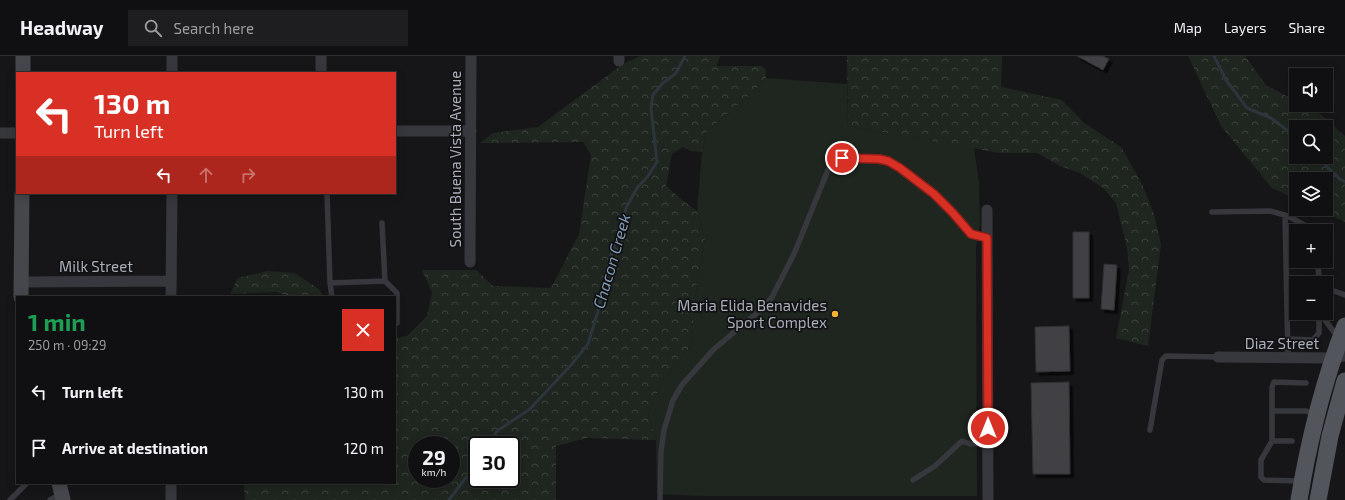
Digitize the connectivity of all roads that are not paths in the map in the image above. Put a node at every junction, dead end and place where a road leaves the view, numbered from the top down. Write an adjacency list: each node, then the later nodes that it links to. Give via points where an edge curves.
1 (23, 56): 5 (main road)
2 (172, 56): 6 (street)
3 (321, 56): 7 (street)
4 (470, 56): 9 (street, South Buena Vista Avenue)
5 (23, 72)
6 (172, 72)
7 (321, 72)
8 (396, 131): 9 (street)
9 (471, 131): 21 (street, South Buena Vista Avenue)
10 (0, 133): 11 (street)
11 (16, 133)
12 (22, 194): 24 (main road)
13 (172, 194): 22 (street)
14 (327, 194): 25 (lane)
15 (987, 210): 20 (street)
16 (1212, 212): 17 (lane, via 1270,211)
17 (1285, 216): 19 (lane); 35 (lane)
18 (382, 223): 23 (lane)
19 (1301, 224)
20 (987, 238): 46 (street); 53 (lane, via 971,234 934,194 888,161 842,158 835,160 830,165 794,254 772,297 764,307 713,350 682,385 673,400 664,430 661,452)
21 (470, 262)
22 (171, 281): 24 (street, Milk Street); 29 (street)
23 (385, 281): 25 (lane); 33 (lane, via 397,293)
24 (21, 282): 28 (main road)
25 (330, 283): 30 (lane)
26 (1333, 291): 27 (lane)
27 (1345, 295)
28 (21, 296)
29 (171, 296)
30 (332, 296)
31 (1319, 320): 35 (lane, via 1319,333 1313,340)
32 (1326, 320): 34 (lane, via 1334,332)
33 (396, 324)
34 (1343, 330): 37 (main road)
35 (1288, 339): 38 (lane)
36 (1218, 357): 38 (street, Diaz Street); 43 (lane, via 1166,356 1162,360)
37 (1339, 357): 38 (street, Diaz Street); 42 (main road)
38 (1288, 358)
39 (1345, 381): 56 (main road, via 1330,436)
40 (1306, 383): 41 (lane, via 1274,382)
41 (1272, 411): 42 (lane); 44 (lane)
42 (1316, 414): 48 (main road)
43 (1150, 430)
44 (1272, 441): 45 (lane); 48 (lane, via 1262,460 1261,477 1264,480)
45 (1292, 441)
46 (988, 443): 47 (lane, via 970,444 962,441 935,466); 54 (street)
47 (913, 480)
48 (1302, 481): 55 (main road)
49 (26, 484): 51 (lane)
50 (171, 484): 52 (street)
51 (12, 499)
52 (171, 500)
53 (660, 500)
54 (988, 500)
55 (1299, 500)
56 (1318, 500)

